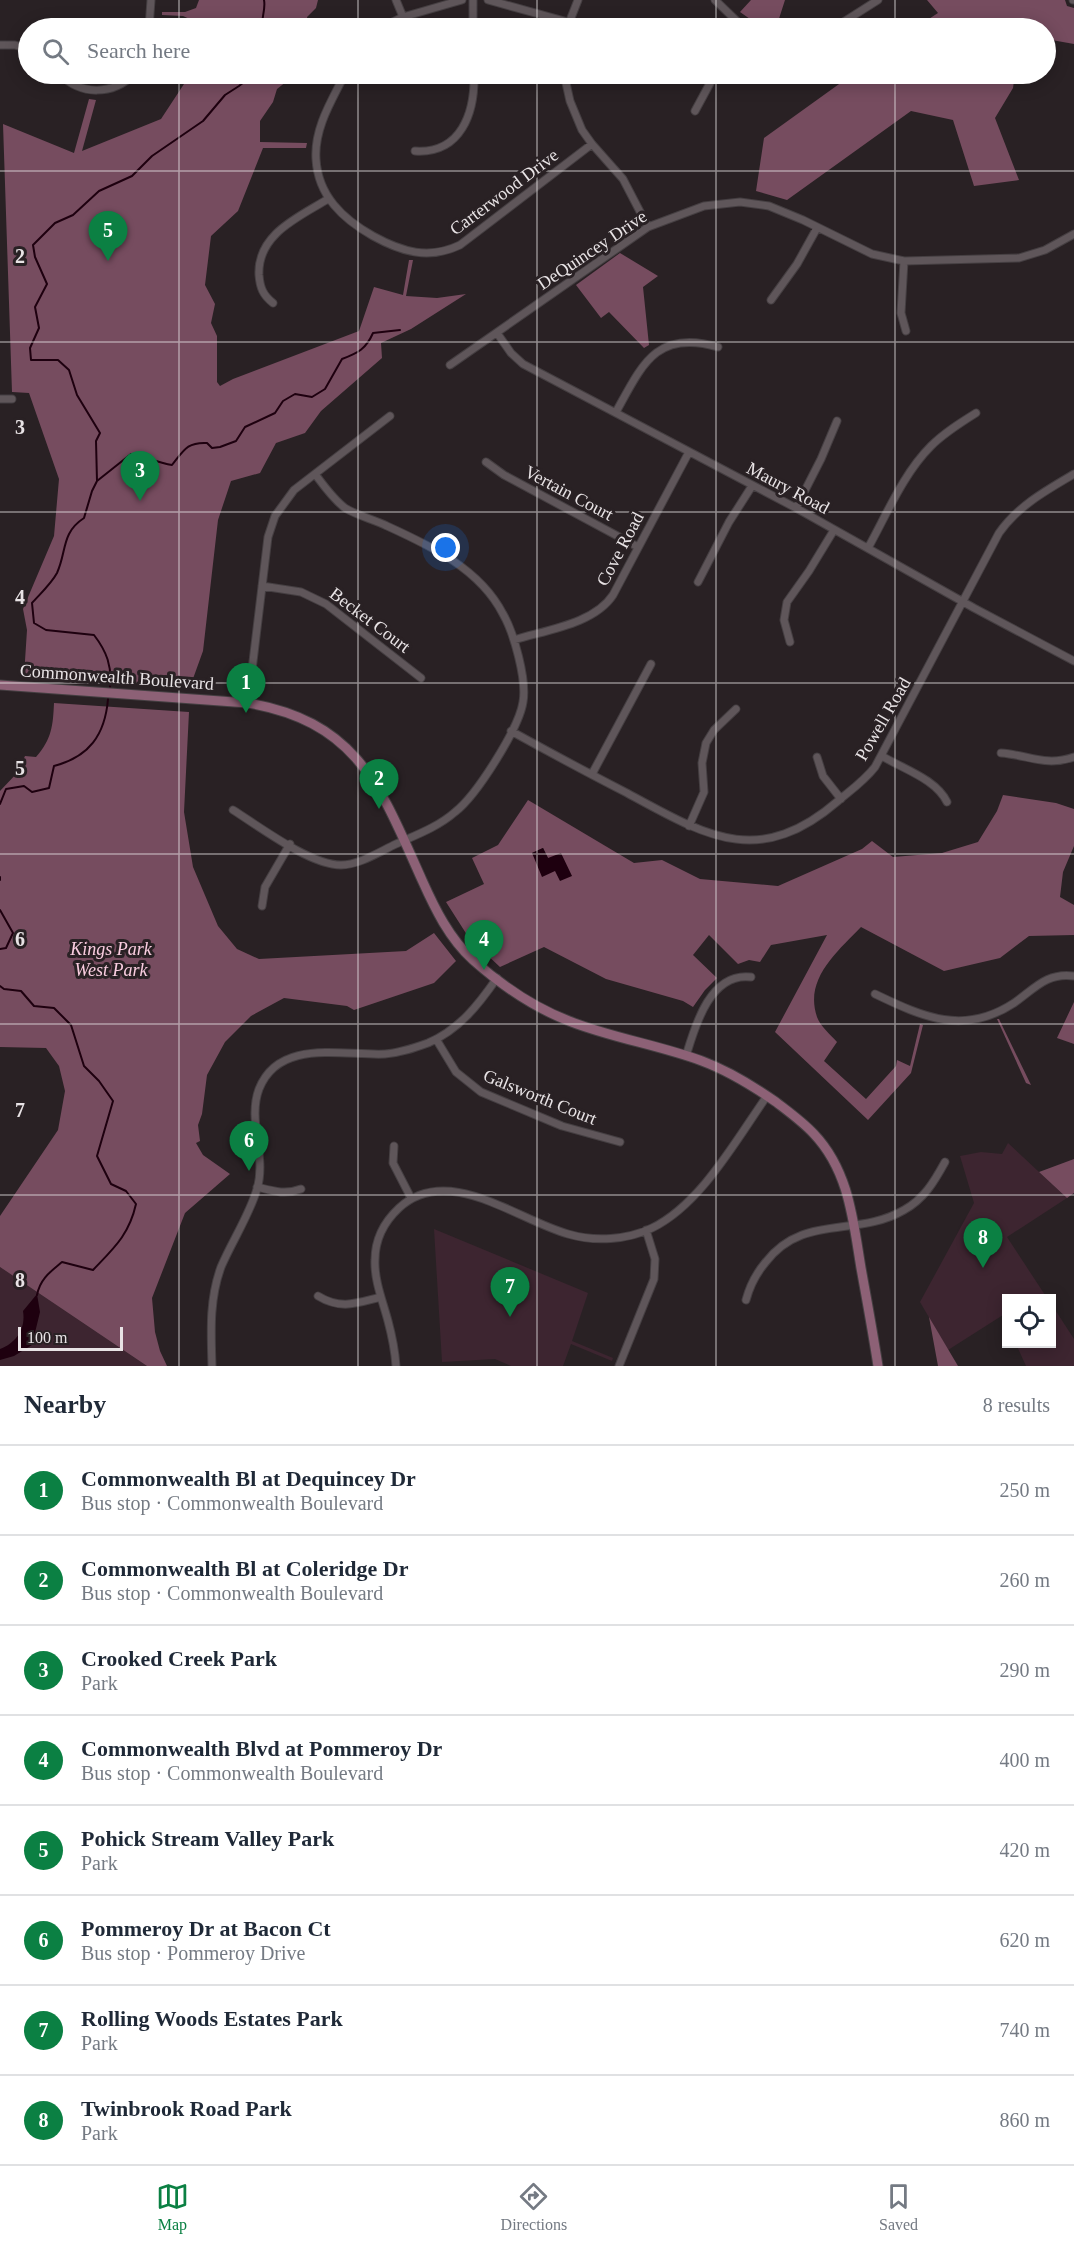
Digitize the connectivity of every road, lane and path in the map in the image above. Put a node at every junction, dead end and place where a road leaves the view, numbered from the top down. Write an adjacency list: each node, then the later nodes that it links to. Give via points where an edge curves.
1 (151, 0): 10 (street)
2 (396, 0): 9 (street)
3 (462, 0): 9 (street)
4 (473, 0): 12 (street)
5 (488, 0): 13 (street)
6 (578, 0): 14 (street)
7 (715, 0): 15 (street)
8 (878, 0): 16 (street)
9 (403, 16): 11 (street)
10 (150, 18)
11 (399, 18)
12 (473, 18)
13 (545, 18)
14 (570, 18)
15 (734, 18)
16 (850, 18)
17 (0, 45): 18 (street)
18 (18, 46)
19 (74, 84): 20 (street, via 99,91)
20 (120, 84)
21 (340, 84): 28 (street, Carterwood Drive, via 316,140 317,167)
22 (474, 84): 27 (street, via 474,100 461,131 439,148)
23 (566, 84): 26 (street, via 575,116)
24 (710, 84): 25 (street)
25 (695, 111)
26 (592, 144): 28 (street, Carterwood Drive, via 466,242 440,252 415,253 391,246 351,223); 29 (street, via 623,179)
27 (415, 151)
28 (328, 199): 34 (street, via 283,227 265,246 259,266 260,283)
29 (648, 227): 30 (street, DeQuincey Drive, via 704,206 740,202 779,210); 36 (street, DeQuincey Drive)
30 (817, 228): 32 (street, DeQuincey Drive, via 872,254); 33 (street)
31 (1074, 234): 32 (street, DeQuincey Drive, via 1045,250 1018,258)
32 (904, 261): 35 (street, via 901,313)
33 (771, 300)
34 (273, 303)
35 (906, 331)
36 (497, 333): 38 (street, DeQuincey Drive); 41 (street, Maury Road, via 523,364)
37 (718, 347): 41 (street, via 687,342 658,352 640,369)
38 (450, 365)
39 (0, 399): 40 (street)
40 (12, 399)
41 (616, 412): 45 (street, Maury Road)
42 (976, 413): 53 (street, via 942,436 914,466)
43 (390, 416): 47 (street)
44 (837, 421): 50 (street)
45 (689, 452): 49 (street, Maury Road); 52 (street, Cove Road)
46 (486, 462): 52 (street, Vertain Court)
47 (315, 474): 55 (street, via 290,495 275,516 268,537); 57 (street, via 347,509 399,531 471,573 496,601)
48 (1074, 474): 56 (street, Powell Road, via 1024,505 1006,523)
49 (752, 486): 50 (street, Maury Road); 54 (street)
50 (796, 508): 51 (street, Maury Road)
51 (834, 530): 53 (street, Maury Road); 58 (street, via 787,602 784,620)
52 (638, 547): 57 (street, Cove Road, via 613,595 594,614)
53 (868, 548): 56 (street, Maury Road)
54 (699, 582)
55 (262, 586): 61 (street, Becket Court, via 301,592 326,604); 63 (street)
56 (964, 602): 59 (street, Maury Road); 67 (street, Powell Road)
57 (514, 640): 65 (street, via 524,694)
58 (790, 642)
59 (1074, 661)
60 (651, 664): 70 (street)
61 (421, 678)
62 (0, 685): 63 (street, Commonwealth Boulevard)
63 (248, 703): 75 (street, Commonwealth Boulevard, via 297,716 344,745 376,783)
64 (736, 709): 74 (street, via 706,742 702,763 704,792)
65 (511, 731): 70 (street, Powell Road); 75 (street, via 466,803 442,822)
66 (1001, 753): 69 (street, via 1047,762)
67 (882, 756): 71 (street, Powell Road, via 865,779); 72 (street, via 932,784)
68 (817, 757): 71 (street, via 822,776)
69 (1074, 757)
70 (591, 774): 74 (street, Powell Road)
71 (841, 799): 74 (street, Powell Road, via 806,825 773,837 724,838)
72 (947, 802)
73 (233, 810): 76 (street)
74 (689, 826)
75 (404, 841): 76 (street, via 343,865 321,862); 80 (street, Commonwealth Boulevard, via 447,930 475,962)
76 (290, 844): 77 (street, via 265,887)
77 (262, 906)
78 (1074, 976): 81 (street, via 1052,977 1037,983 996,1013 966,1020 925,1016)
79 (751, 977): 83 (street, via 731,979 709,1000 697,1020)
80 (497, 978): 82 (street, via 469,1015); 83 (street, Commonwealth Boulevard, via 567,1020)
81 (875, 994)
82 (436, 1039): 85 (street, Galsworth Court, via 456,1071 481,1092 562,1126); 88 (street, via 387,1053 303,1053 276,1066 264,1079 256,1098 260,1161)
83 (686, 1056): 84 (street, Commonwealth Boulevard, via 732,1074)
84 (767, 1096): 91 (street, Commonwealth Boulevard, via 801,1121 827,1150 845,1185); 92 (street, via 695,1195 670,1218)
85 (620, 1142)
86 (394, 1146): 90 (street, via 393,1163)
87 (945, 1162): 91 (street, via 916,1202 886,1218)
88 (257, 1187): 89 (street, via 281,1193); 96 (street, via 215,1287)
89 (301, 1189)
90 (411, 1198): 92 (street, via 438,1191 462,1193 579,1237 609,1238); 94 (street, via 388,1219 377,1241 374,1264)
91 (854, 1224): 95 (street, via 805,1233 784,1243 753,1278); 99 (street, Commonwealth Boulevard)
92 (646, 1230): 98 (street, via 655,1259 654,1279)
93 (318, 1296): 94 (street, via 337,1304)
94 (381, 1297): 97 (street)
95 (746, 1300)
96 (212, 1366)
97 (396, 1366)
98 (619, 1366)
99 (878, 1366)

